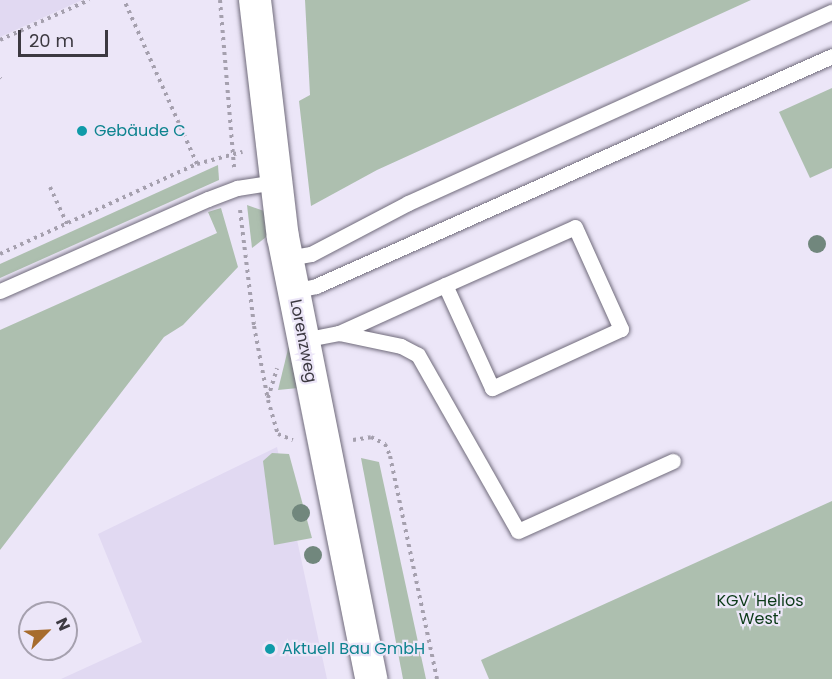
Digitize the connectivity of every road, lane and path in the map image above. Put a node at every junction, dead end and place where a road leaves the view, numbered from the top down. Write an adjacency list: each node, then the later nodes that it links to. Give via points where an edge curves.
1 (89, 0): 5 (path)
2 (124, 0): 8 (path)
3 (255, 0): 7 (street, Lorenzweg)
4 (832, 12): 13 (lane, via 408,203 311,254)
5 (0, 40)
6 (832, 56): 16 (lane, via 316,286)
7 (272, 148): 8 (path, via 217,156); 9 (street, Lorenzweg)
8 (197, 164): 11 (path)
9 (275, 182): 13 (street, Lorenzweg); 15 (lane, via 237,188 208,199)
10 (50, 187): 11 (path)
11 (67, 224): 12 (path)
12 (0, 255)
13 (288, 258): 16 (street, Lorenzweg)
14 (445, 285): 14 (lane, via 492,388 621,330 575,227); 17 (lane)
15 (0, 291)
16 (293, 291): 18 (street, Lorenzweg)
17 (339, 333): 18 (lane); 20 (lane, via 401,346 418,355 518,531)
18 (303, 340): 19 (street, Lorenzweg)
19 (324, 443): 21 (street, Lorenzweg); 22 (path, via 371,437 385,444)
20 (673, 461)
21 (371, 679)
22 (436, 679)

